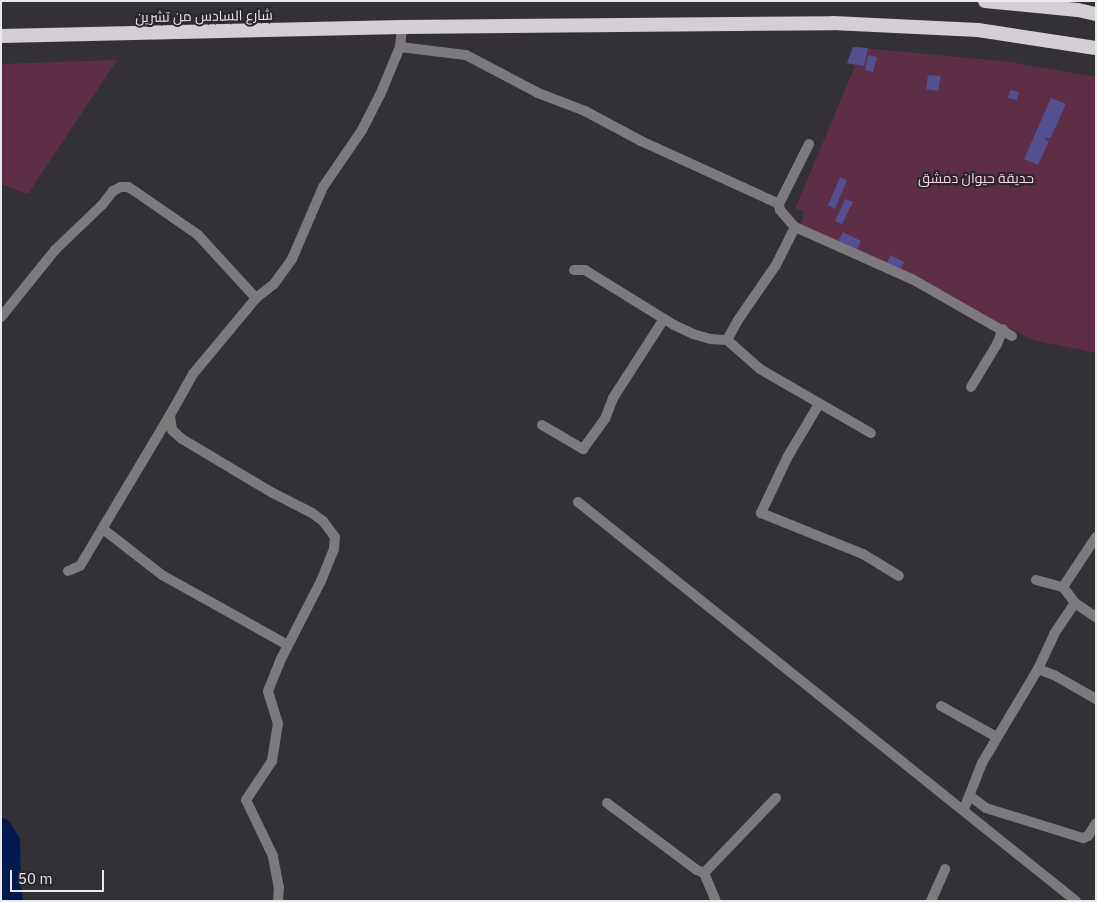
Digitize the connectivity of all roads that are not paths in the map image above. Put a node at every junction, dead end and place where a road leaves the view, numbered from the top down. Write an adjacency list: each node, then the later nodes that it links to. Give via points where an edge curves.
1 (985, 1): 2 (highway)
2 (1096, 14)
3 (402, 27): 4 (highway, شارع السادس من تشرين); 5 (street); 6 (highway, شارع السادس من تشرين, via 833,23 978,30)
4 (1, 36)
5 (400, 47): 8 (street, via 466,55); 11 (street, via 362,130 320,194 292,258 274,284)
6 (1096, 48)
7 (809, 144): 8 (street)
8 (779, 204): 9 (street, via 780,210)
9 (795, 227): 14 (street, via 912,279); 16 (street, via 776,265)
10 (574, 270): 13 (street, via 586,270)
11 (256, 298): 12 (street, via 198,235 128,187 121,187 113,191 55,250); 19 (street, via 193,374)
12 (1, 316)
13 (664, 319): 16 (street, via 693,334); 20 (street, via 613,398 605,419 583,449)
14 (1003, 329): 15 (street); 17 (street)
15 (1012, 336)
16 (727, 340): 18 (street, via 760,369)
17 (971, 387)
18 (819, 404): 21 (street); 26 (street, via 787,458 761,513 863,554)
19 (170, 415): 23 (street); 31 (street, via 172,430 182,439 312,513 335,537 321,581)
20 (542, 425)
21 (871, 432)
22 (578, 502): 39 (street)
23 (103, 529): 25 (street, via 80,566); 31 (street, via 162,575)
24 (1096, 537): 28 (street)
25 (68, 572)
26 (899, 576)
27 (1036, 580): 28 (street)
28 (1063, 587): 29 (street)
29 (1075, 603): 30 (street); 32 (street, via 1054,634)
30 (1096, 617)
31 (288, 645): 43 (street, via 268,691 278,724 272,761 246,800 273,856)
32 (1038, 669): 33 (street); 35 (street)
33 (1096, 699)
34 (941, 706): 35 (street)
35 (997, 737): 36 (street, via 982,762)
36 (970, 796): 39 (street); 40 (street, via 986,808 1083,838)
37 (776, 798): 42 (street)
38 (607, 803): 42 (street)
39 (964, 809): 46 (street)
40 (1096, 823)
41 (945, 869): 45 (street)
42 (704, 872): 44 (street)
43 (278, 901)
44 (716, 901)
45 (931, 901)
46 (1076, 901)

